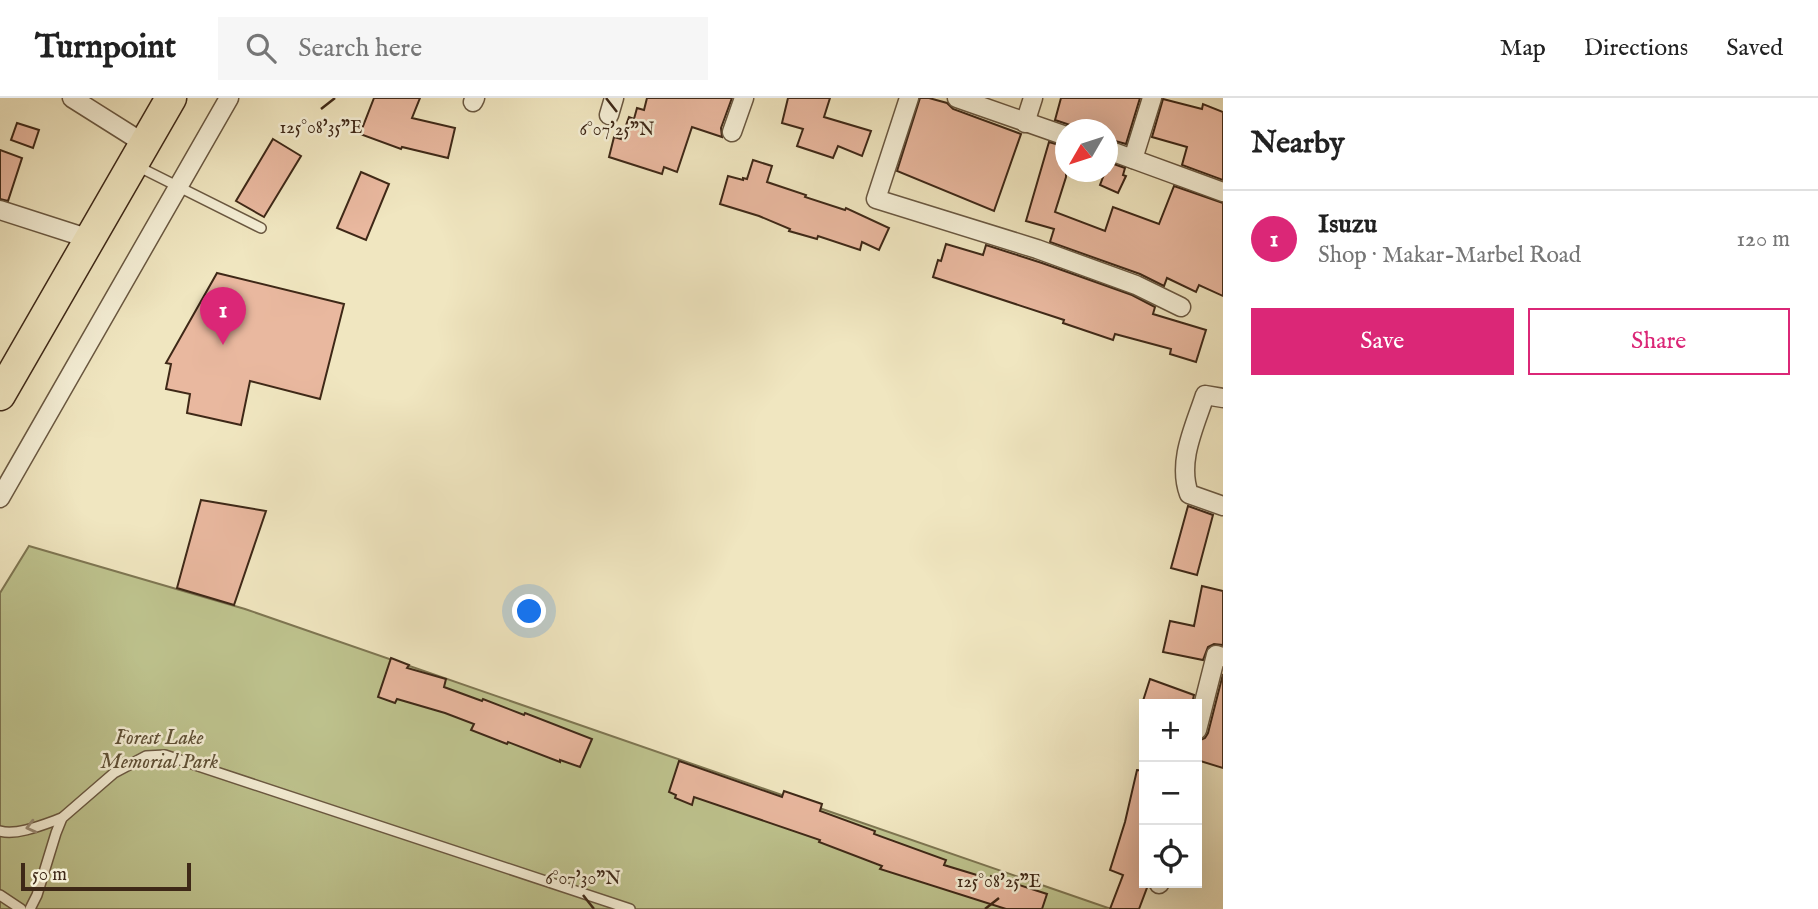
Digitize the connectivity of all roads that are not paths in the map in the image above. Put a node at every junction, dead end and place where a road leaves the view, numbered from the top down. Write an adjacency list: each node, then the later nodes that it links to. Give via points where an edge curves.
1 (72, 98): 12 (street)
2 (172, 98): 12 (main road)
3 (229, 98): 15 (street)
4 (744, 98): 10 (street)
5 (909, 98): 20 (street, via 876,199 1037,249 1136,285)
6 (957, 98): 9 (street)
7 (1032, 98): 9 (street)
8 (1152, 98): 14 (street)
9 (1025, 123): 11 (street)
10 (732, 132)
11 (1055, 133)
12 (139, 154): 15 (lane); 19 (main road)
13 (1118, 154): 14 (street)
14 (1132, 159): 16 (street)
15 (179, 187): 18 (lane); 23 (street)
16 (1223, 192)
17 (0, 210): 19 (street)
18 (261, 228)
19 (90, 239): 21 (main road)
20 (1181, 307)
21 (0, 394)
22 (1223, 398): 24 (street, via 1205,394 1184,463 1189,494)
23 (0, 499)
24 (1223, 506)
25 (1223, 657): 26 (street, via 1216,655)
26 (1202, 710)
27 (62, 818): 28 (lane, one-way to 28, via 29,829); 31 (lane); 32 (lane, via 114,773 146,756 165,755)
28 (0, 831)
29 (0, 895): 30 (lane)
30 (21, 909)
31 (30, 909)
32 (631, 909)

